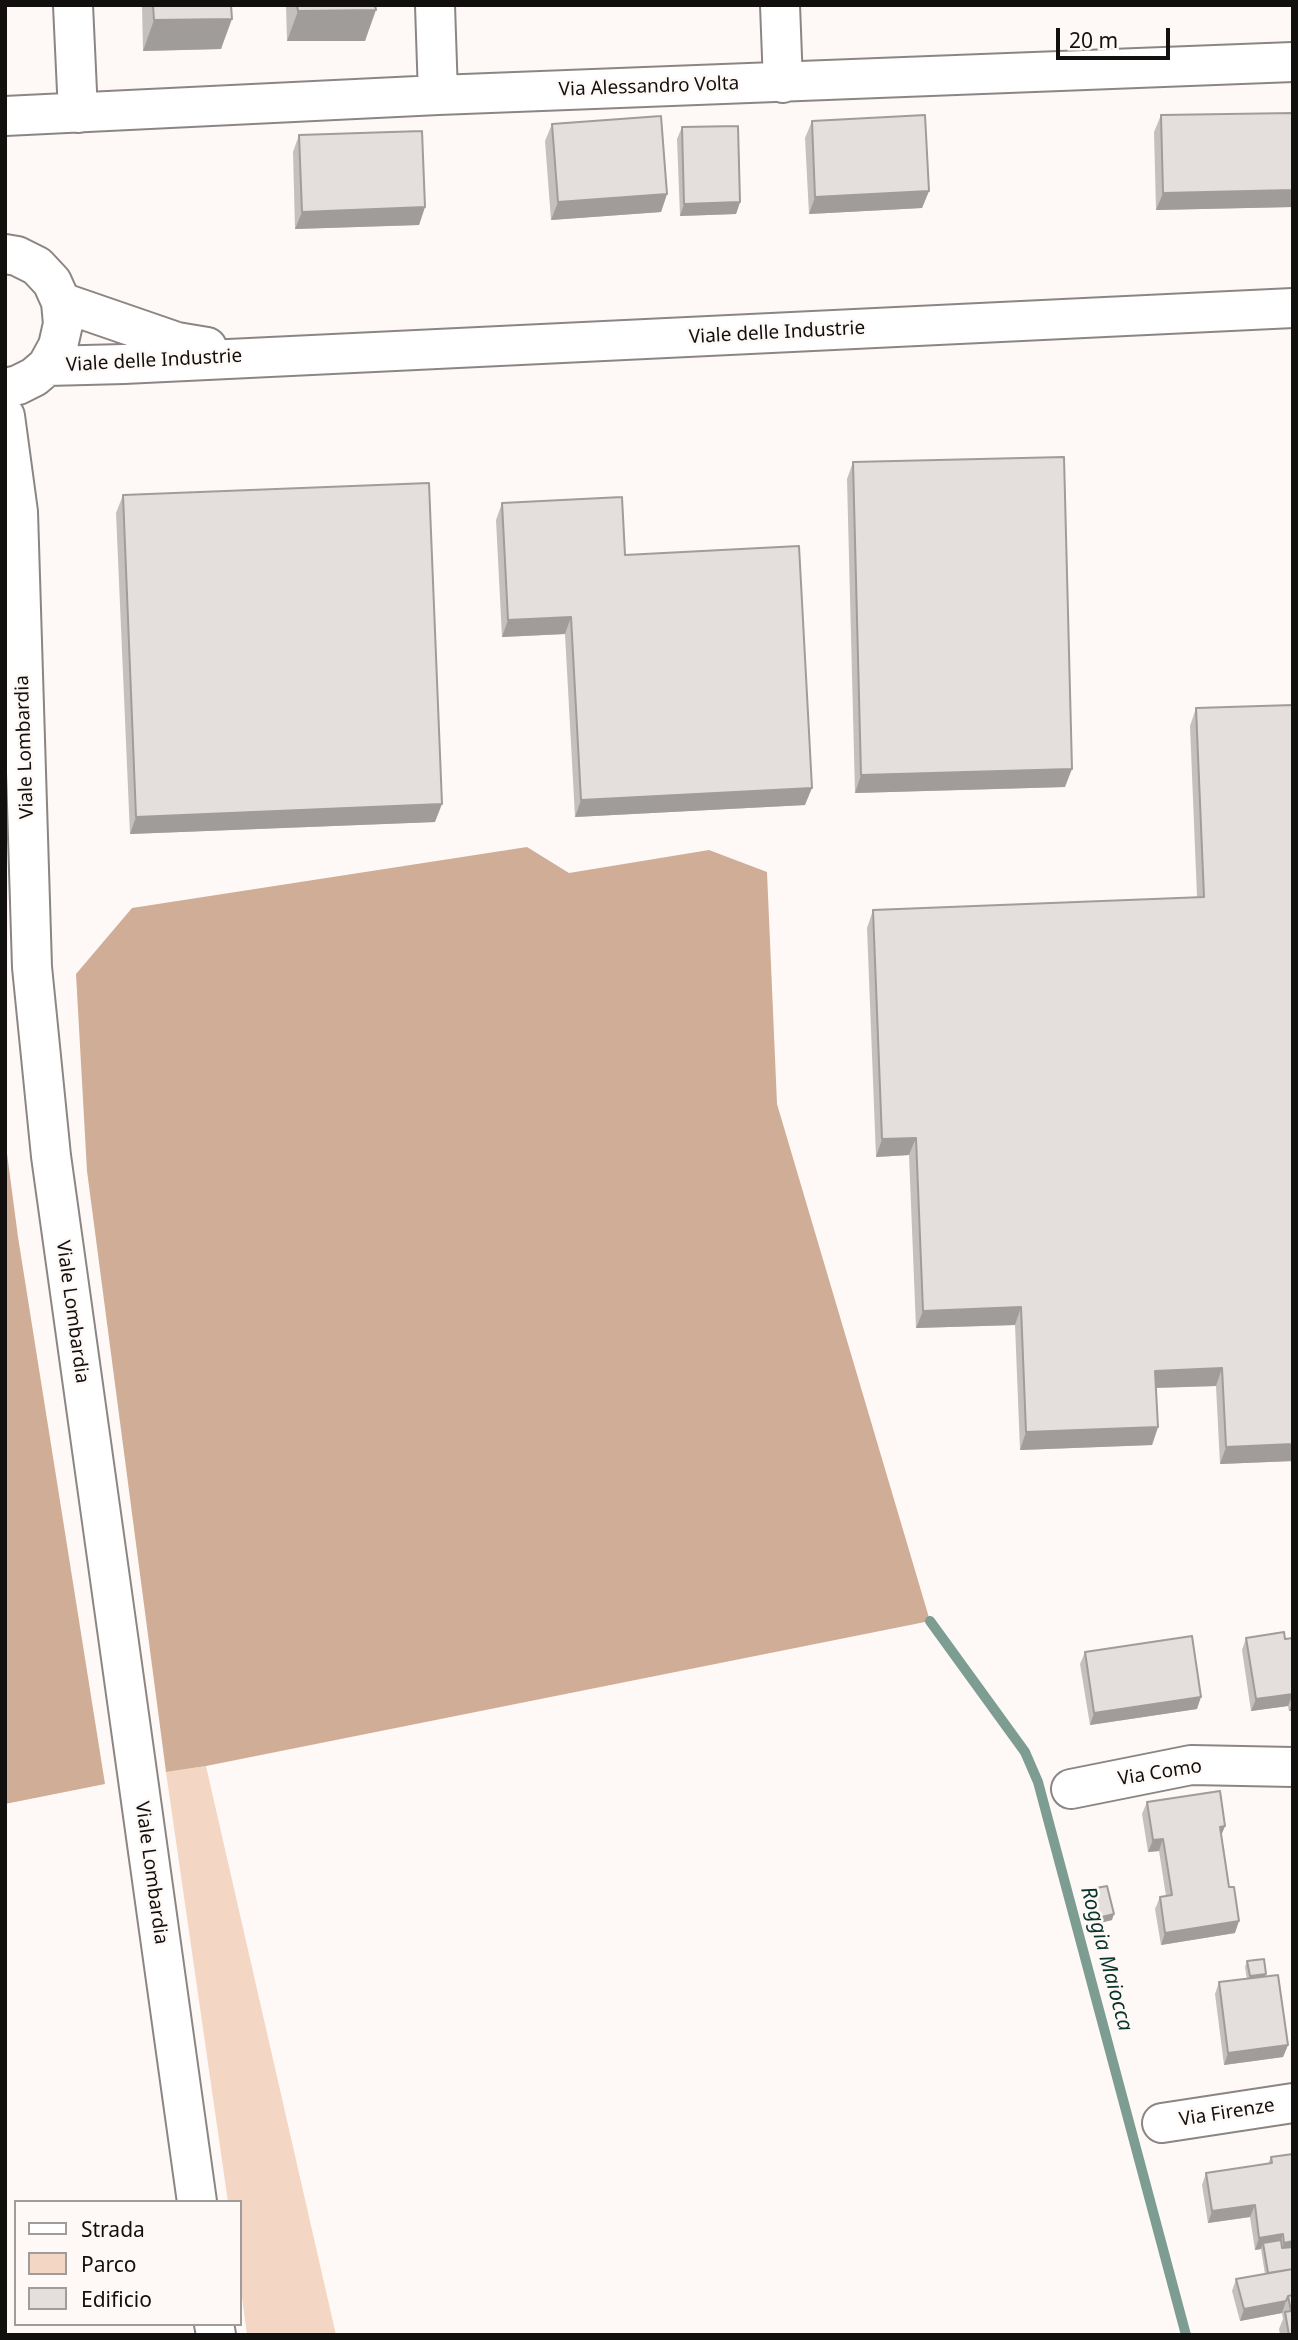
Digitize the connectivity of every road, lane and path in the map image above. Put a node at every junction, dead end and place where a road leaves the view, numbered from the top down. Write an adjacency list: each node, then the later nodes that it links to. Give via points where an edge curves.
1 (73, 5): 7 (street)
2 (435, 5): 6 (street)
3 (780, 5): 5 (street)
4 (1293, 62): 5 (street, Via Alessandro Volta)
5 (783, 83): 6 (street, Via Alessandro Volta)
6 (438, 95): 7 (street, Via Alessandro Volta)
7 (78, 113): 8 (street, Via Alessandro Volta)
8 (5, 116)
9 (5, 254): 10 (street, via 37,266 52,282)
10 (61, 302): 12 (street, Viale delle Industrie, via 177,342); 13 (street, via 63,324)
11 (1293, 308): 12 (street, Viale delle Industrie)
12 (260, 356): 13 (street, Viale delle Industrie)
13 (47, 366): 14 (street, via 34,377)
14 (5, 388)
15 (5, 416): 20 (street, Viale Lombardia, via 18,512 32,967 51,1156)
16 (1293, 1768): 17 (street, Via Como, via 1191,1765)
17 (1071, 1789)
18 (1293, 2103): 19 (street, Via Firenze)
19 (1162, 2123)
20 (197, 2200)

